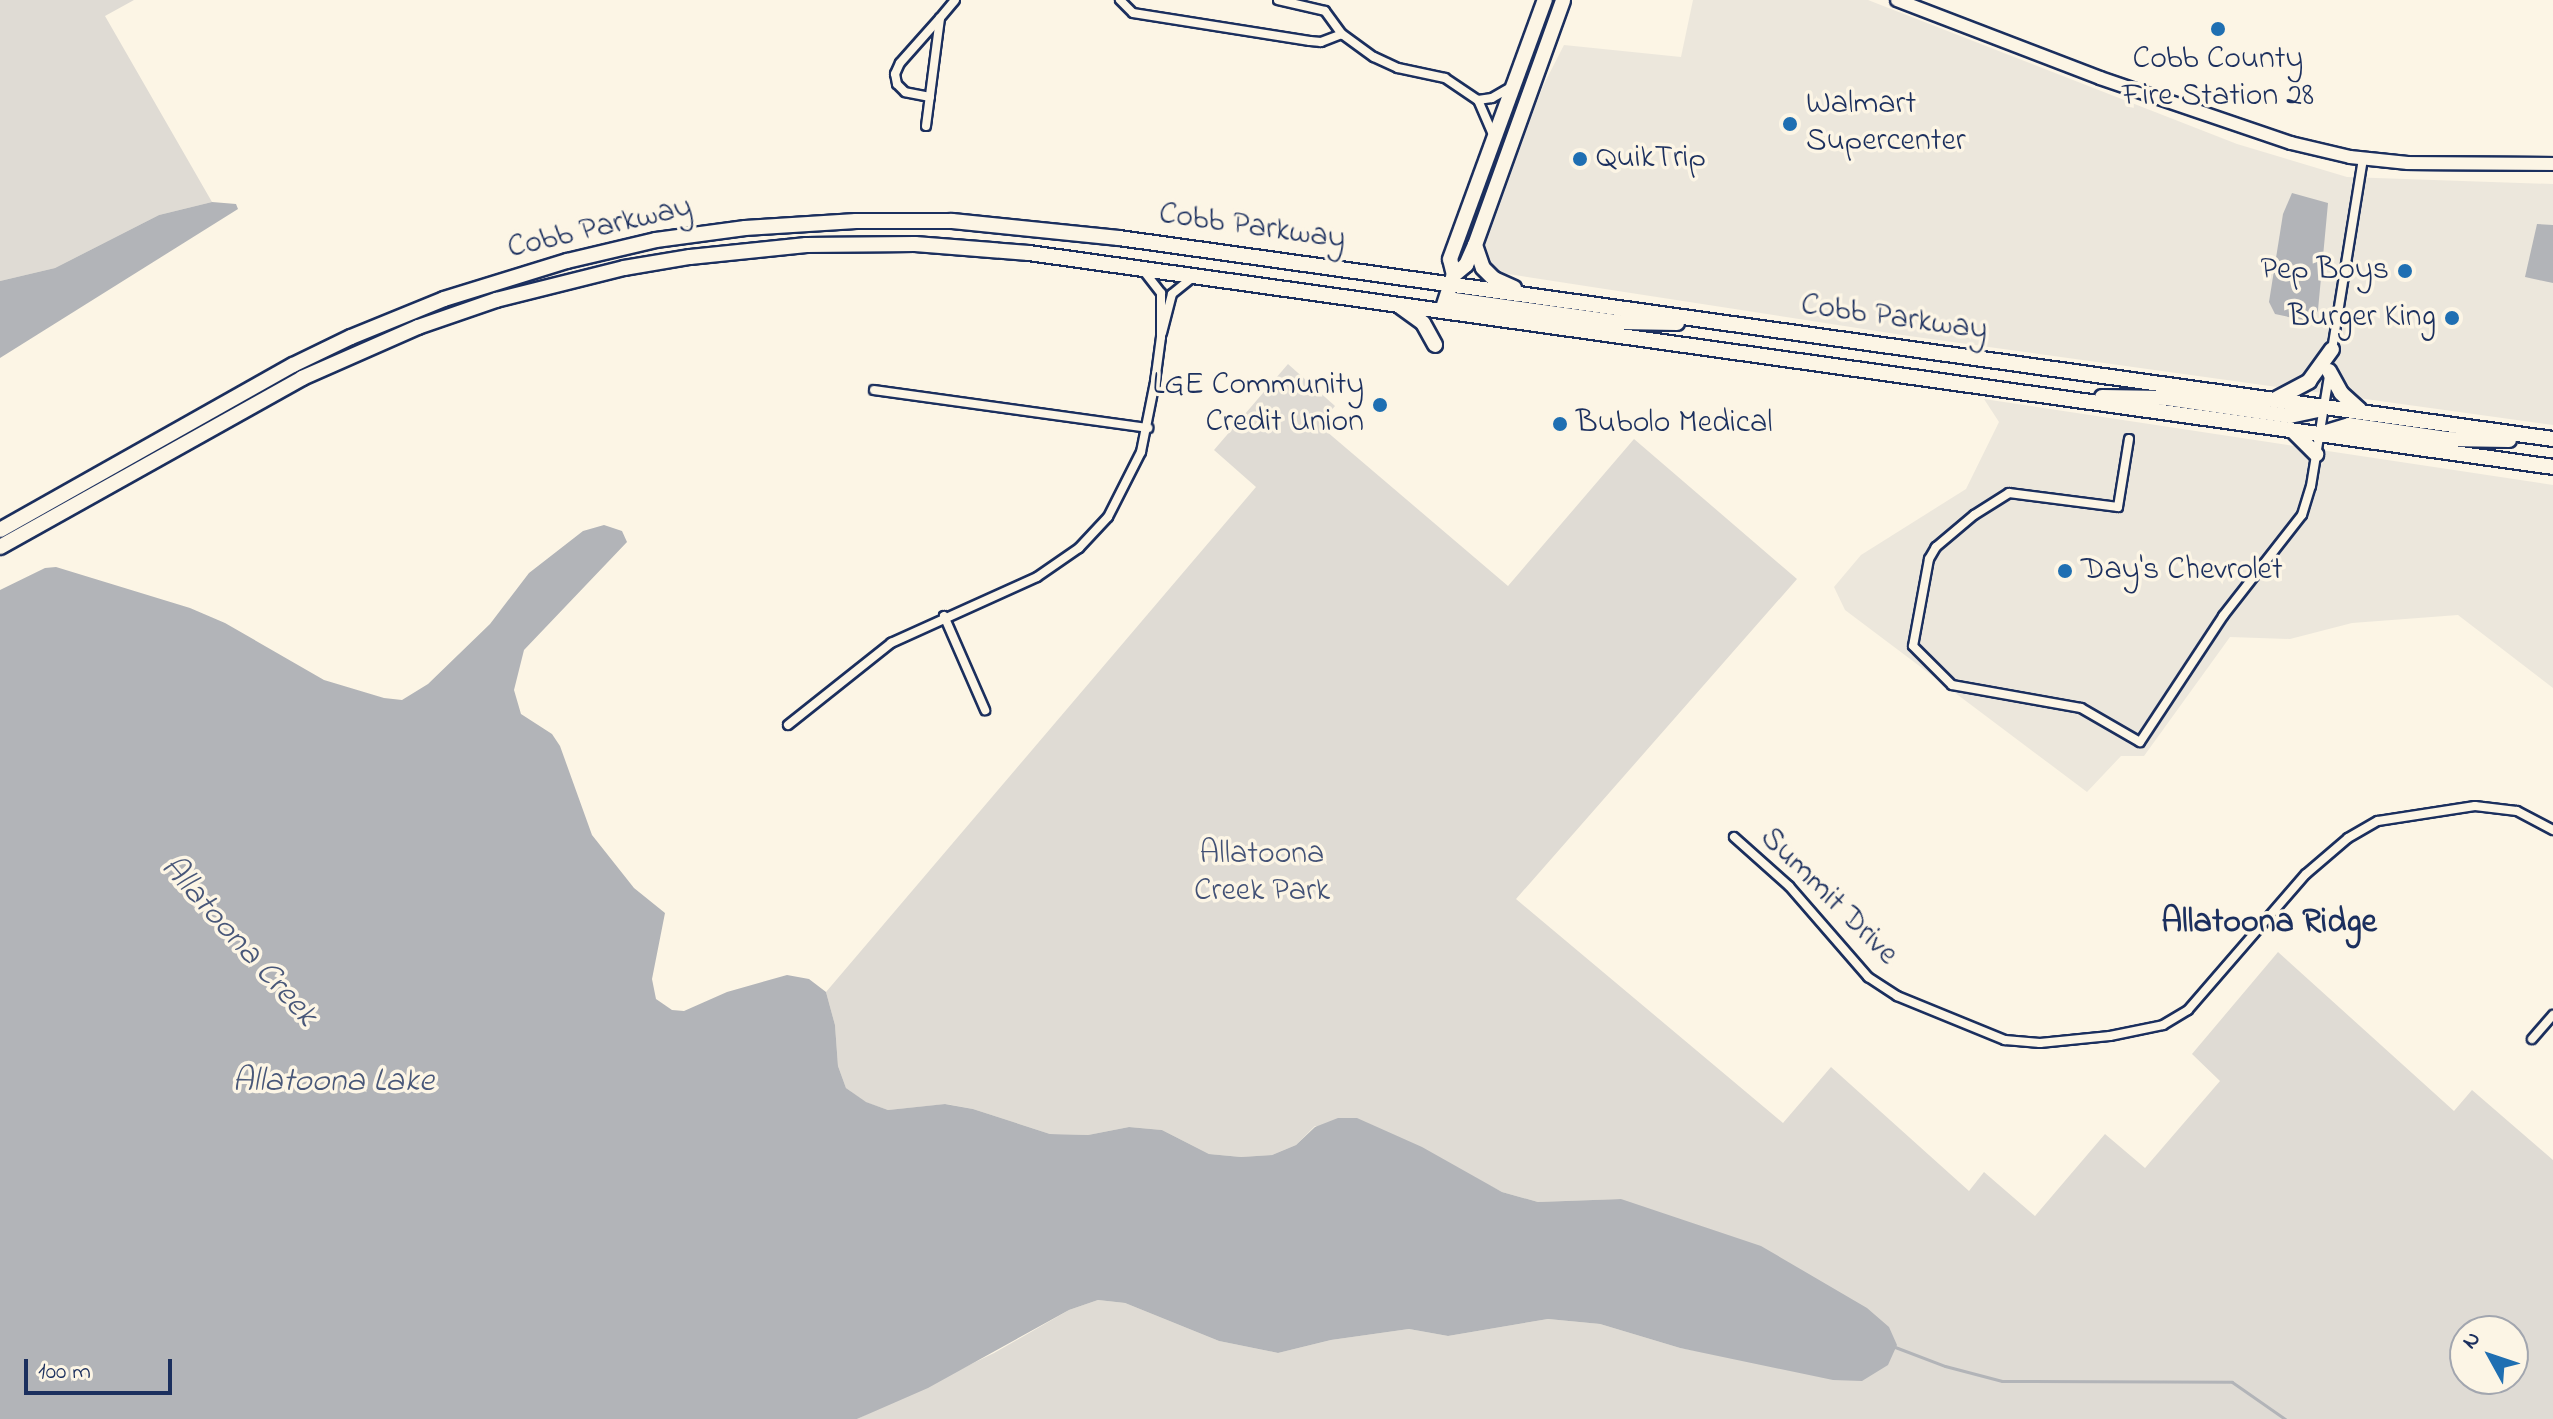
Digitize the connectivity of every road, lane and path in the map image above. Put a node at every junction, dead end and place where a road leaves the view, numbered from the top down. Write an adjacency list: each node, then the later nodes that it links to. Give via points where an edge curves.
1 (955, 0): 7 (street)
2 (1120, 0): 8 (street, via 1133,13 1310,41)
3 (1278, 0): 8 (street, via 1325,11)
4 (1545, 0): 9 (main road)
5 (1563, 0): 16 (main road)
6 (1897, 0): 14 (street, via 2160,99 2291,143)
7 (940, 18): 10 (street); 10 (street, via 895,74 905,92)
8 (1342, 34): 11 (street, via 1374,57 1445,78)
9 (1514, 85): 11 (street); 13 (main road)
10 (930, 97): 12 (street)
11 (1478, 100): 13 (street)
12 (926, 126)
13 (1494, 137): 21 (main road, via 1450,259)
14 (2363, 158): 15 (street); 27 (street)
15 (2553, 164)
16 (1475, 245): 21 (main road); 22 (main road, via 1483,268 1494,279)
17 (621, 248): 18 (main road); 21 (main road, Cobb Parkway, via 784,224 952,221 1119,238); 42 (main road, Cobb Parkway, via 478,287 351,337)
18 (624, 268): 19 (main road, Cobb Parkway, via 745,250 873,244 990,249); 43 (main road, Cobb Parkway, via 496,300 338,361)
19 (1139, 268): 20 (main road, Cobb Parkway); 25 (street, via 1159,288)
20 (1197, 276): 23 (main road, Cobb Parkway); 25 (street, via 1175,290)
21 (1449, 292): 22 (main road, Cobb Parkway); 23 (main road, Cobb Parkway); 24 (main road, via 1618,322); 30 (main road, Cobb Parkway)
22 (1538, 295): 24 (main road, Cobb Parkway)
23 (1398, 305): 26 (main road, via 1423,323)
24 (1695, 319): 31 (main road, Cobb Parkway)
25 (1161, 337): 34 (street)
26 (1435, 345)
27 (2332, 349): 28 (street); 31 (main road, via 2309,381)
28 (2329, 371): 32 (street); 33 (main road, via 2346,400)
29 (874, 390): 34 (street)
30 (2086, 401): 32 (main road, via 2109,395 2156,398 2290,416); 35 (main road, Cobb Parkway)
31 (2273, 401): 32 (main road, Cobb Parkway)
32 (2323, 408): 33 (main road, Cobb Parkway); 36 (street)
33 (2364, 413): 37 (main road, Cobb Parkway)
34 (1148, 428): 44 (street, via 1122,495 1079,548 1037,577)
35 (2293, 430): 36 (main road, Cobb Parkway); 40 (main road)
36 (2319, 434): 37 (main road, via 2349,425 2447,439); 40 (street); 41 (main road, Cobb Parkway)
37 (2537, 437): 39 (main road, Cobb Parkway)
38 (2129, 439): 40 (street, via 2118,507 2009,493 1936,547 1929,559 1913,646 1952,685 2081,708 2140,742 2217,625 2302,515)
39 (2553, 439)
40 (2316, 454)
41 (2553, 467)
42 (0, 530)
43 (0, 547)
44 (944, 616): 45 (street); 46 (street, via 869,658)
45 (985, 710)
46 (788, 725)
47 (2553, 830): 48 (street, Summit Drive, via 2517,811 2475,806 2378,821 2348,838 2306,874 2188,1010 2163,1025 2040,1043 2005,1040 1878,984 1850,960 1789,886)
48 (1734, 837)
49 (2553, 1015): 50 (street)
50 (2532, 1039)

